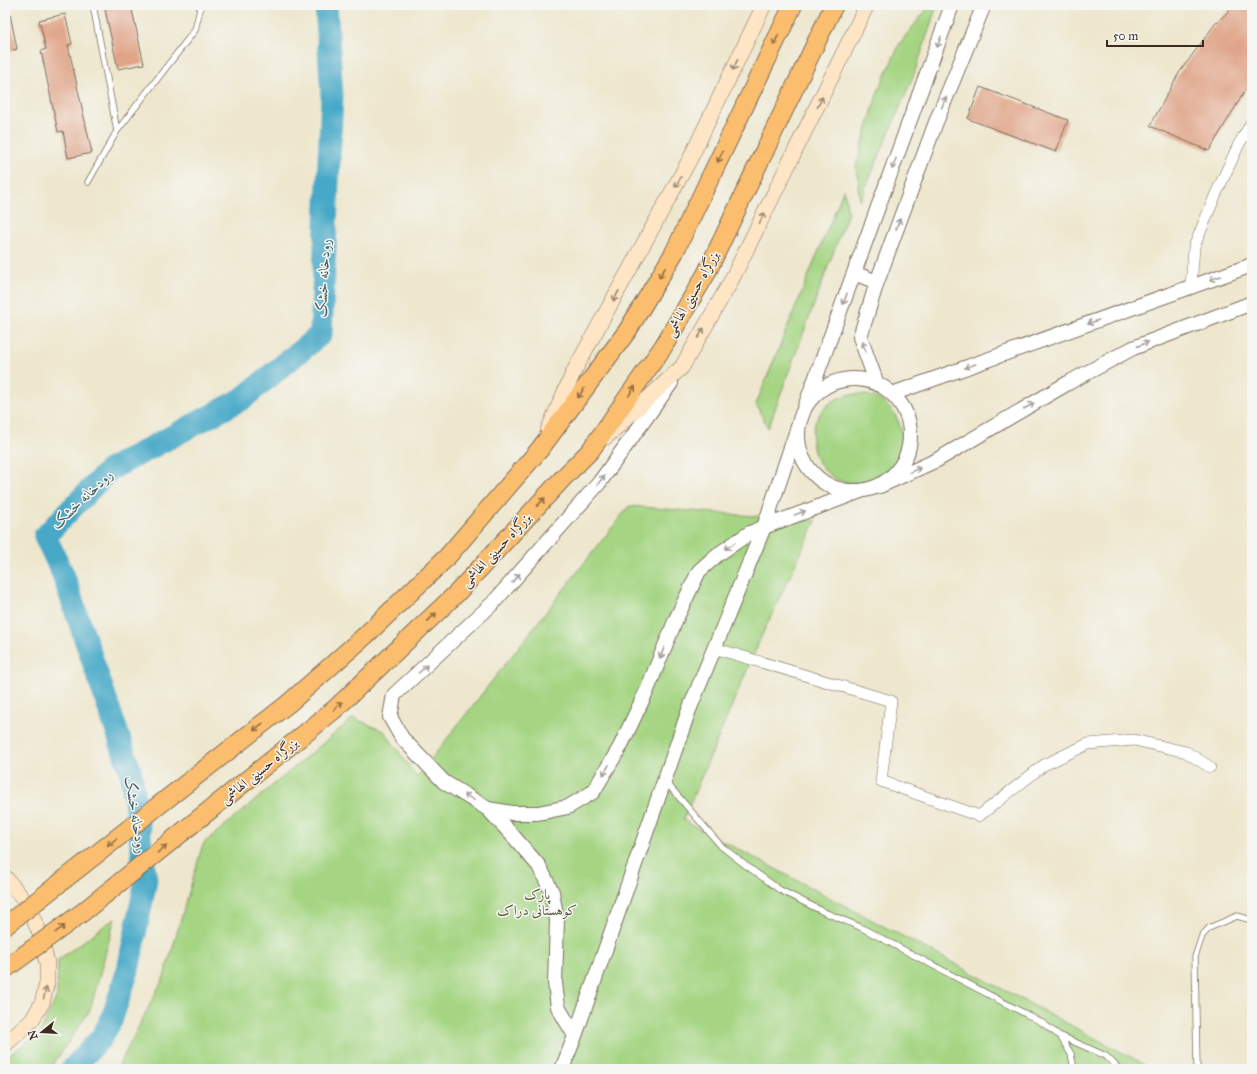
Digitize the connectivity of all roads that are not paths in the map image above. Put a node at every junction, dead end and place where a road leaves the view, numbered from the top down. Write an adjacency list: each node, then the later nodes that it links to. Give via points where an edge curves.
1 (93, 5): 10 (lane)
2 (201, 5): 10 (lane, via 195,30)
3 (764, 5): 21 (main road, one-way to 21, via 690,159 574,371)
4 (793, 5): 21 (highway, one-way to 21, via 674,253 628,330)
5 (834, 5): 22 (highway, بزرگراه حسینی الهاشمی, one-way to 5, via 663,347 706,274)
6 (867, 5): 17 (main road, one-way to 6, via 730,283)
7 (952, 5): 13 (street, one-way to 13)
8 (984, 5): 14 (street, one-way to 8, via 936,122)
9 (1252, 122): 15 (street, via 1239,144 1194,247)
10 (117, 131): 11 (lane)
11 (88, 182)
12 (1252, 265): 15 (street, one-way to 15)
13 (854, 273): 14 (street); 20 (street, one-way to 20)
14 (877, 282): 18 (street, one-way to 14, via 860,337)
15 (1191, 287): 19 (street, one-way to 19)
16 (1252, 303): 23 (street, one-way to 16, via 937,460 1133,348)
17 (682, 367): 22 (main road); 29 (street, one-way to 17, via 444,782 402,738 390,717 394,695 493,603 594,489)
18 (877, 384): 19 (street); 20 (street, via 860,379 842,380 825,387 812,398)
19 (892, 394): 23 (street, via 903,408 909,424 910,442 905,459 895,474)
20 (802, 415): 24 (street, via 798,434 801,455 810,470 824,483 842,491); 25 (street)
21 (540, 449): 32 (highway, one-way to 32, bridge, via 447,557 367,634 289,702)
22 (590, 451): 33 (highway, بزرگراه حسینی الهاشمی, one-way to 22, bridge, via 83,912 336,709 457,593)
23 (880, 486): 24 (street)
24 (861, 491): 25 (street, one-way to 24)
25 (764, 527): 26 (street); 29 (street, one-way to 29, via 730,546 699,571 647,690 623,740 593,792 568,807 538,813 512,813)
26 (714, 648): 27 (street, via 891,701 881,781 978,816 1044,765 1088,744 1134,740 1186,752); 28 (street)
27 (1210, 767)
28 (665, 780): 34 (street); 35 (lane, via 721,846 780,890 860,927 1041,1022)
29 (488, 809): 34 (street, via 539,866 552,892 557,920 555,983 558,1006)
30 (5, 877): 36 (main road, one-way to 30, via 32,1020 42,1003 47,983 47,963 39,931 25,901)
31 (1252, 920): 40 (lane, via 1237,916 1209,928 1202,936 1195,958)
32 (5, 926)
33 (5, 969)
34 (575, 1036): 37 (street)
35 (1060, 1036): 38 (lane, via 1071,1054); 39 (lane, via 1106,1056)
36 (5, 1045)
37 (562, 1069)
38 (1074, 1069)
39 (1119, 1069)
40 (1197, 1069)

